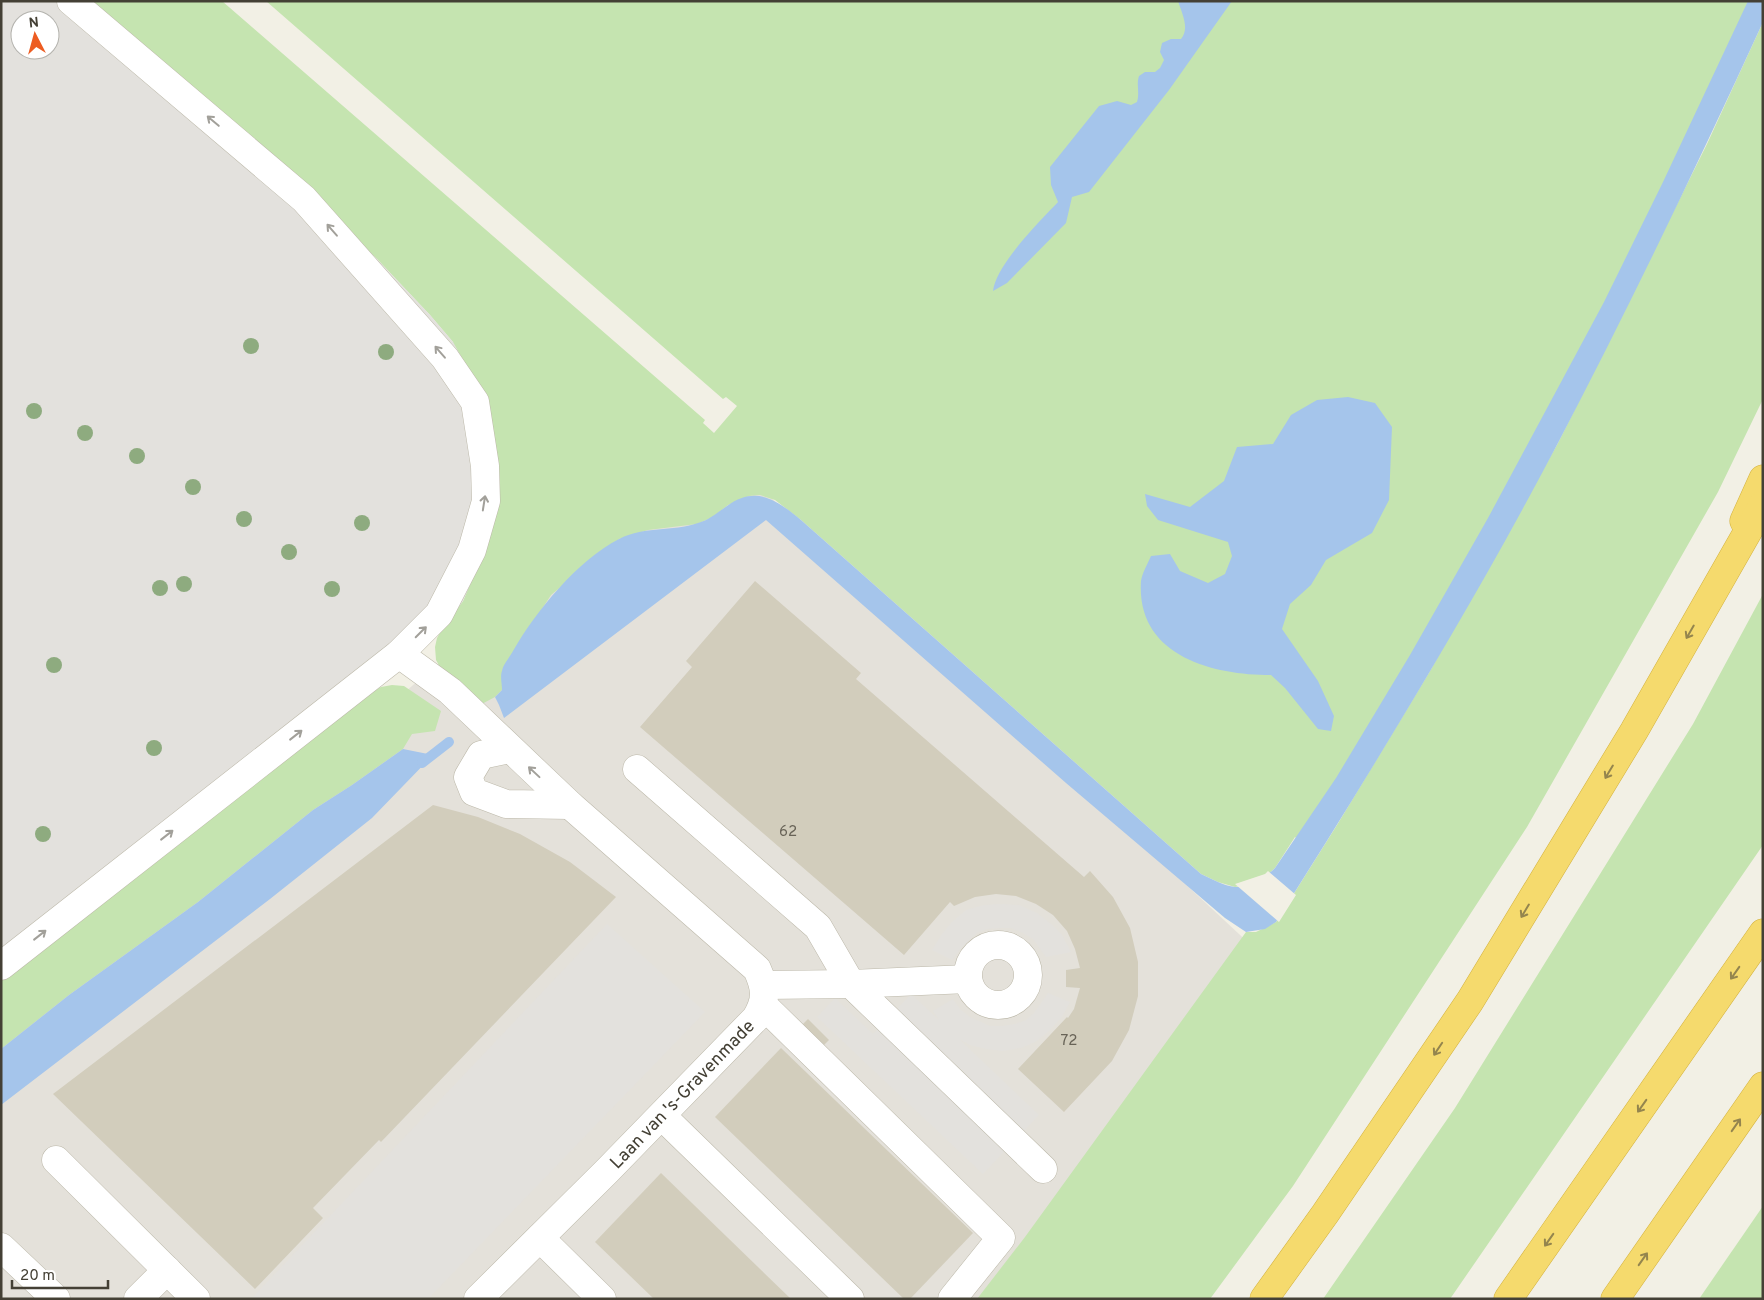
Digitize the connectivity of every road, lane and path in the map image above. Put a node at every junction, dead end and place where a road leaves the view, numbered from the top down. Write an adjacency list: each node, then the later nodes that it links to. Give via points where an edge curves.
1 (71, 1): 5 (street, one-way to 1, via 439,614 472,550 486,501 475,402 445,358 304,199)
2 (1763, 479): 4 (highway)
3 (1763, 505): 4 (highway)
4 (1714, 589): 28 (highway, one-way to 28, via 1634,730 1470,1002)
5 (399, 654): 6 (street, via 450,692); 10 (street, one-way to 5)
6 (510, 749): 8 (street, one-way to 6); 8 (street, via 481,755 468,776 474,792 506,804)
7 (637, 769): 12 (street, via 818,927)
8 (570, 805): 13 (street, via 757,968)
9 (1763, 933): 29 (highway, one-way to 29)
10 (1, 966)
11 (968, 979): 12 (street)
12 (851, 984): 13 (street); 17 (street)
13 (764, 995): 15 (street, Laan van 's-Gravenmade, via 756,1018); 27 (street, via 1001,1238)
14 (1763, 1086): 30 (highway, one-way to 14)
15 (662, 1116): 18 (street, Laan van 's-Gravenmade); 26 (street)
16 (56, 1160): 20 (street)
17 (1043, 1169)
18 (540, 1238): 24 (street, Laan van 's-Gravenmade); 25 (street)
19 (1, 1247): 21 (street)
20 (167, 1270): 22 (street); 23 (street)
21 (56, 1299)
22 (138, 1299)
23 (196, 1299)
24 (478, 1299)
25 (602, 1299)
26 (850, 1299)
27 (952, 1299)
28 (1264, 1299)
29 (1508, 1299)
30 (1615, 1299)

